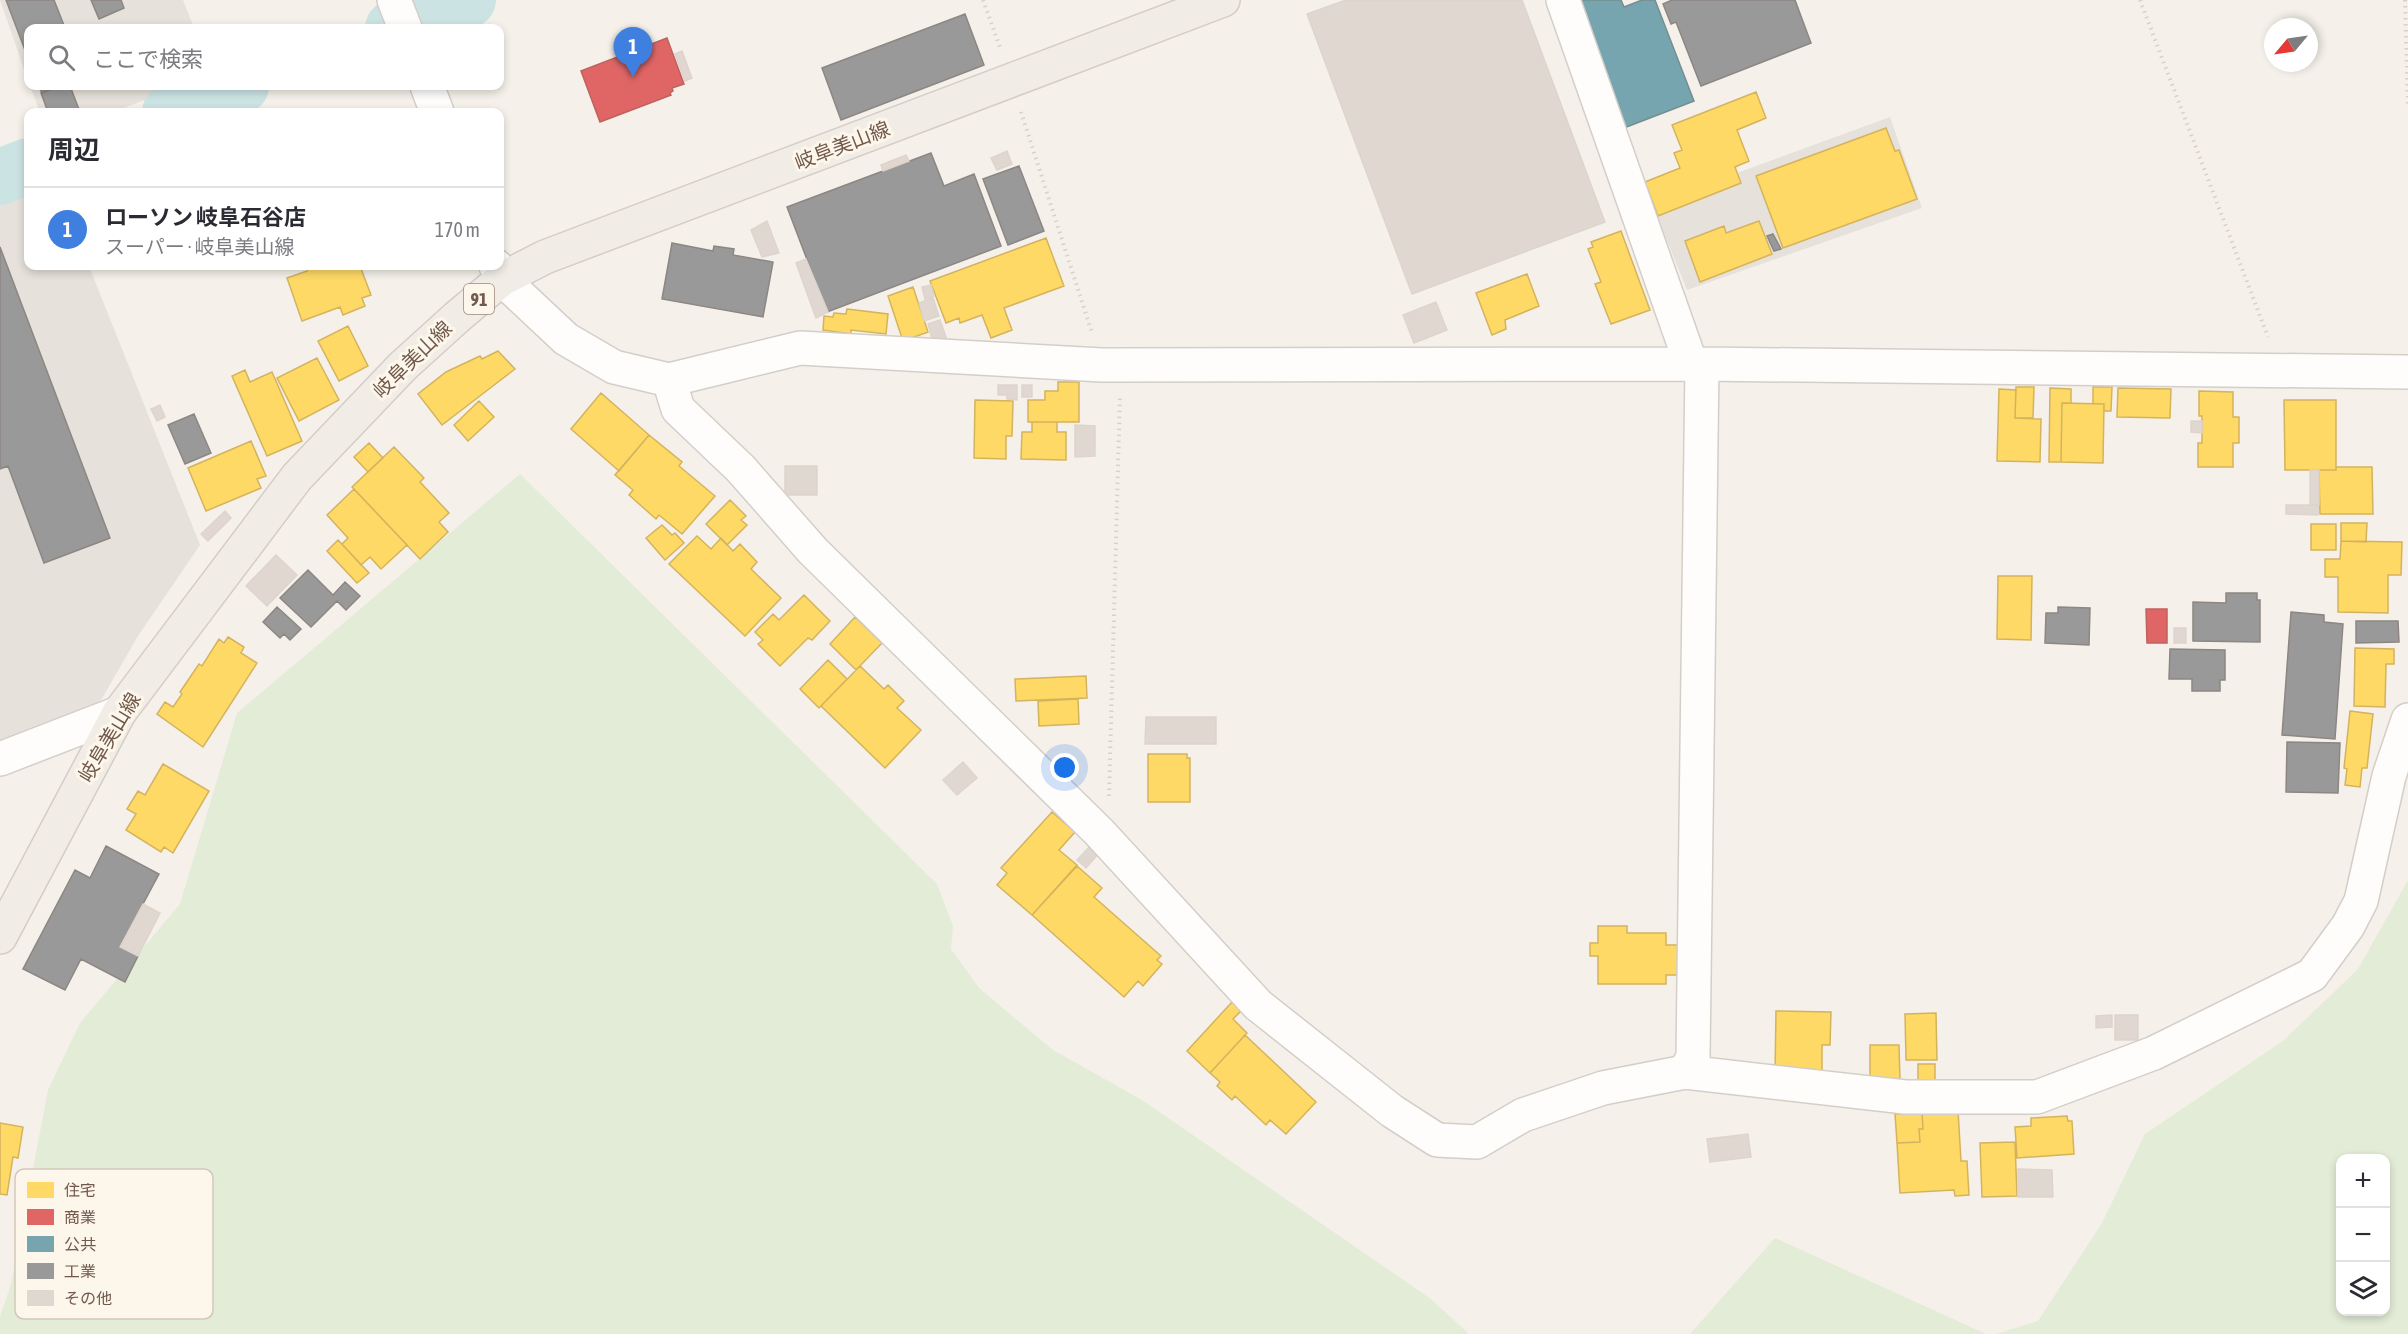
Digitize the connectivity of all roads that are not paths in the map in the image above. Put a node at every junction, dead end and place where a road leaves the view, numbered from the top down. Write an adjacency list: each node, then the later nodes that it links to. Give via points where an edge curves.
1 (394, 0): 4 (street)
2 (1223, 0): 7 (main road, 岐阜美山線 / 91)
3 (1563, 0): 8 (street)
4 (403, 24)
5 (429, 90): 6 (street)
6 (436, 108)
7 (499, 272): 10 (street, via 566,339 614,368); 11 (main road, 岐阜美山線 / 91, via 297,477)
8 (1697, 364): 9 (street); 10 (street, via 1112,365 800,348); 15 (street, via 1693,1057)
9 (2408, 372)
10 (669, 380): 15 (street, via 678,409 741,469 813,551 1099,832 1258,1005 1392,1111 1437,1140 1477,1142 1523,1115 1603,1088)
11 (119, 713): 13 (street); 14 (main road, 岐阜美山線 / 91)
12 (2408, 720): 15 (street, via 2389,776 2361,901 2312,975 2165,1048 2037,1096 1905,1097)
13 (0, 759)
14 (0, 937)
15 (1685, 1071)

